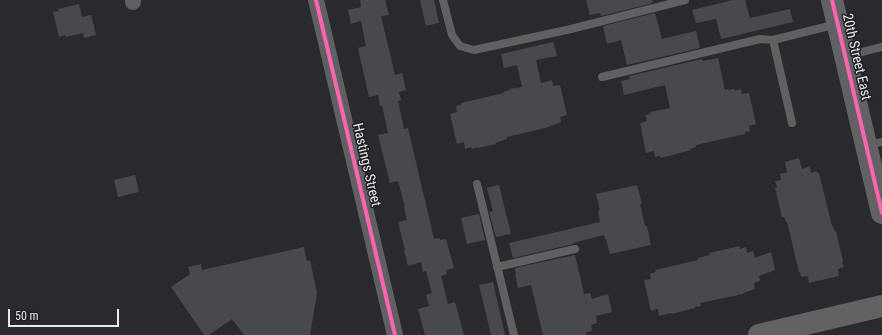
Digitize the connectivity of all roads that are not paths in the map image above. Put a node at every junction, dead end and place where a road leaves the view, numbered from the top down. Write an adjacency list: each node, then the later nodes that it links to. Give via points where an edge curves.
1 (316, 0): 17 (street, Hastings Street)
2 (443, 0): 3 (lane, via 452,35 460,46 474,50)
3 (685, 0)
4 (832, 0): 5 (street, 20th Street East)
5 (837, 24): 6 (lane); 8 (street, 20th Street East)
6 (773, 40): 9 (lane, via 760,39); 10 (lane)
7 (882, 47): 8 (lane)
8 (845, 56): 11 (street, 20th Street East)
9 (602, 77)
10 (792, 123)
11 (874, 144): 13 (street, 20th Street East)
12 (477, 184): 15 (lane)
13 (882, 213)
14 (575, 249): 15 (lane)
15 (497, 267): 18 (lane)
16 (882, 306): 19 (street)
17 (395, 335)
18 (514, 335)
19 (759, 335)

